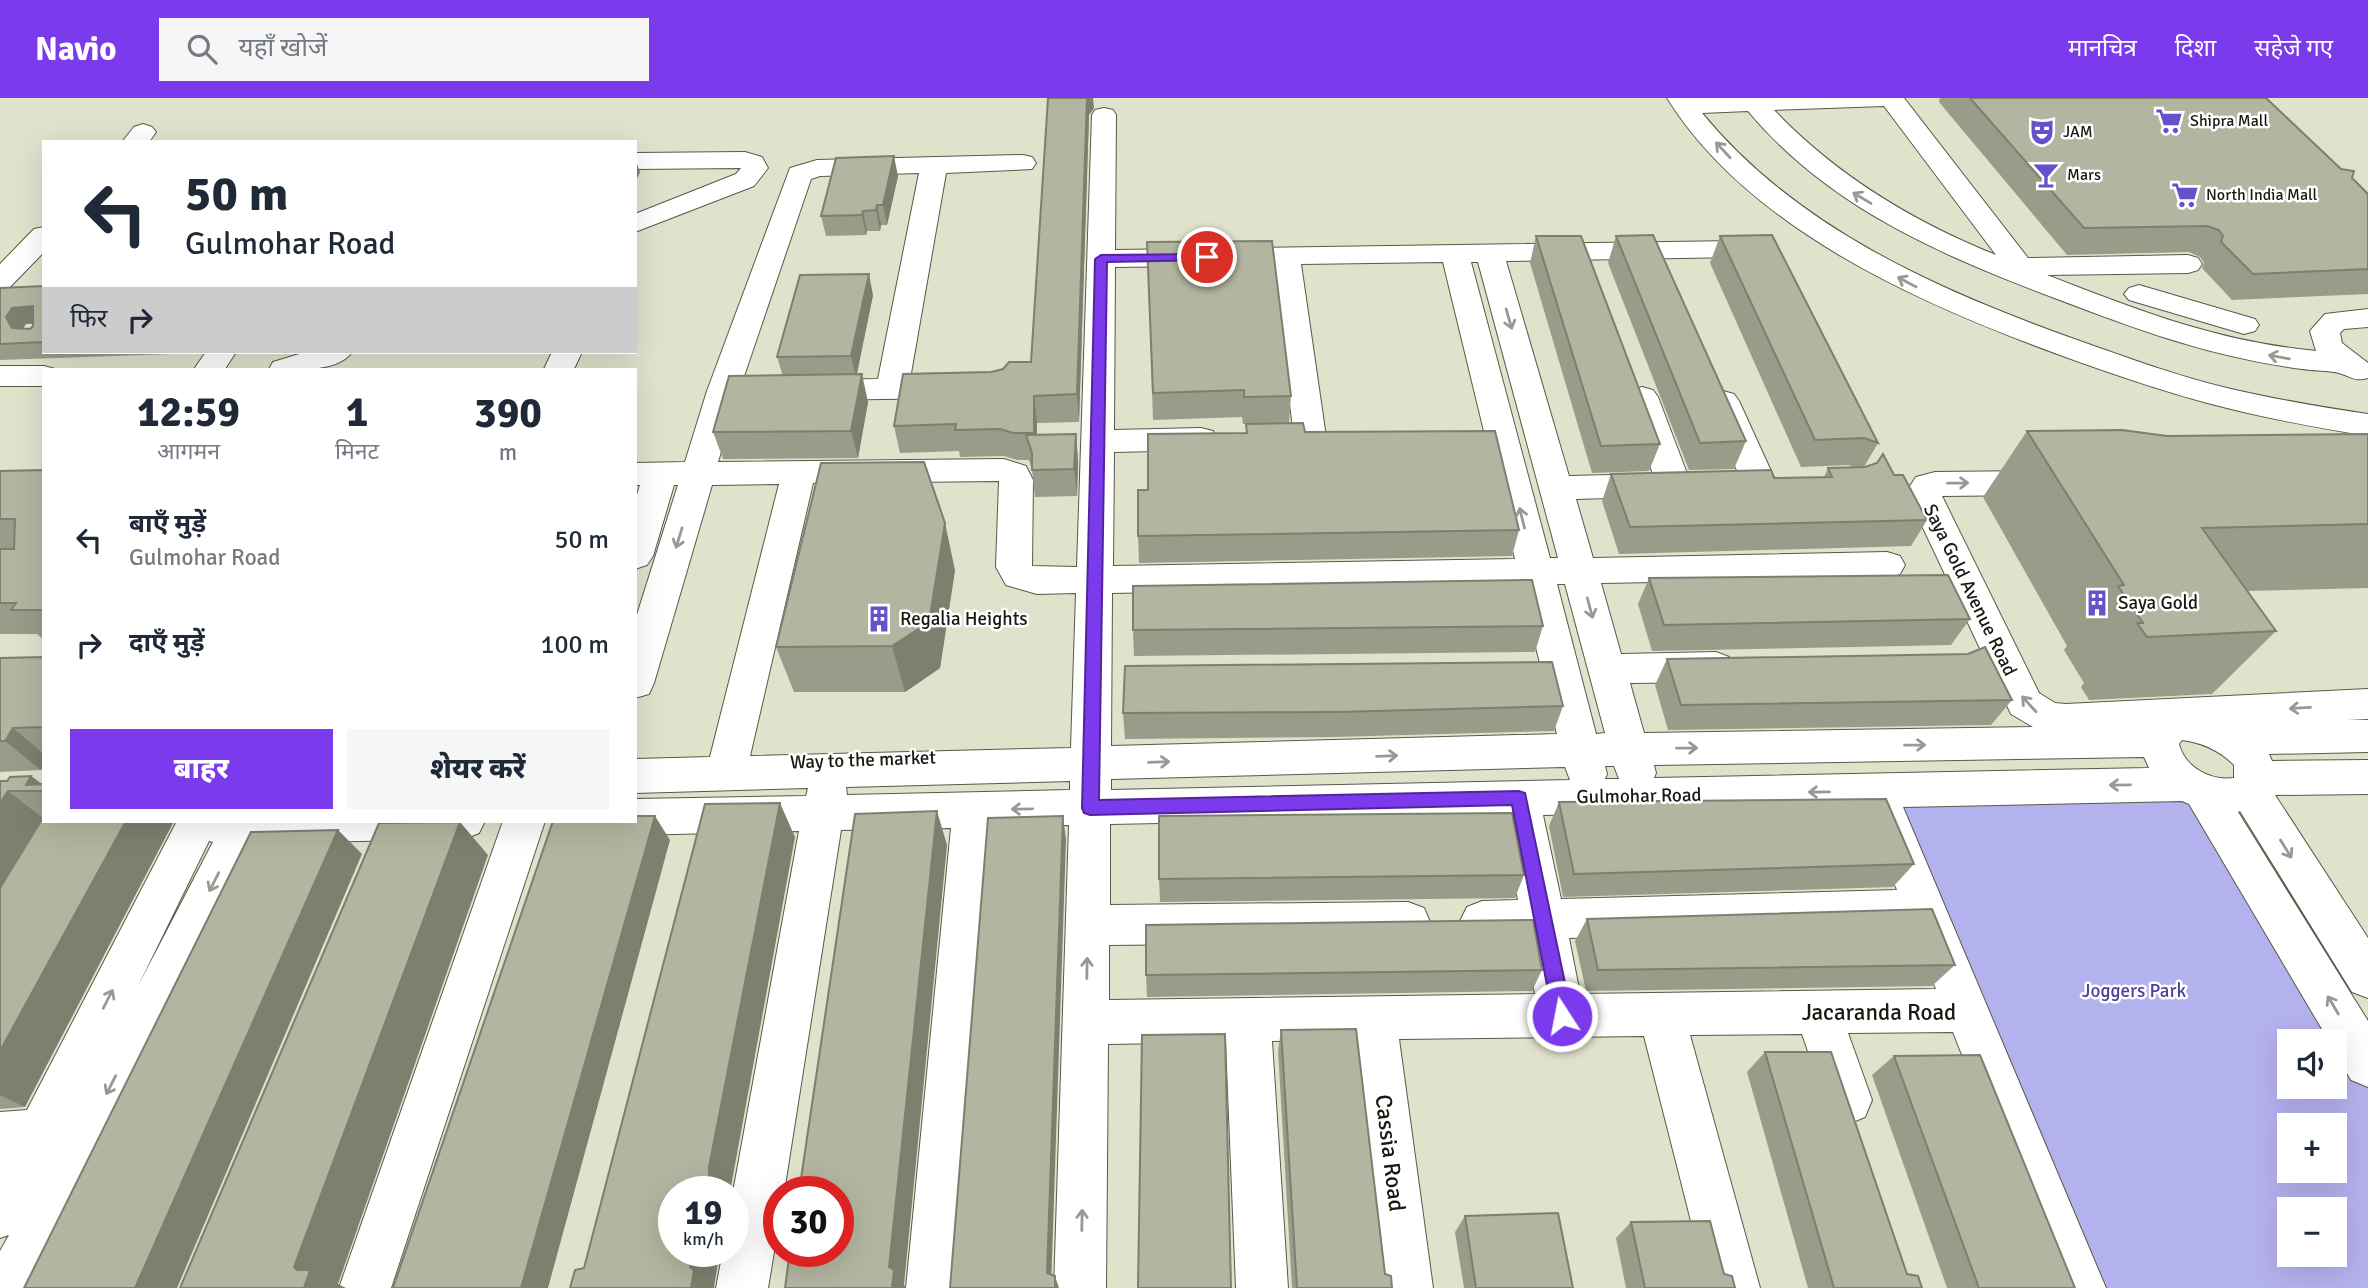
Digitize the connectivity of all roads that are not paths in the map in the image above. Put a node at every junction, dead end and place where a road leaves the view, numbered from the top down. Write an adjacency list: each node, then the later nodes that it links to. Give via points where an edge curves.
1 (1891, 98): 2 (street); 18 (street)
2 (1841, 99): 3 (street)
3 (1799, 100): 5 (street)
4 (1696, 101): 5 (street); 22 (street, via 1731,159 1850,252 1919,288)
5 (1753, 101): 18 (street, one-way to 5, via 1991,265 1853,193 1807,157)
6 (1104, 115): 16 (street)
7 (637, 160): 10 (street, via 745,160 755,168 745,180)
8 (1023, 163): 9 (street)
9 (934, 165): 33 (street); 41 (street, via 817,169 799,174 736,391)
10 (639, 220)
11 (42, 237): 19 (street)
12 (1738, 249): 14 (street, via 1662,262 1592,264)
13 (1455, 253): 14 (street); 15 (street); 49 (street, one-way to 13, via 1487,433)
14 (1490, 253): 45 (street, one-way to 45)
15 (1286, 256): 16 (street); 37 (street)
16 (1101, 259): 39 (street)
17 (2188, 264): 18 (street)
18 (2032, 271): 24 (street); 29 (street, one-way to 18, via 2193,338)
19 (0, 281)
20 (33, 289): 21 (street)
21 (0, 290)
22 (1980, 304): 35 (street, via 2263,389); 36 (street, via 2141,373 2281,410)
23 (2368, 318): 29 (street, via 2336,320 2325,331 2328,347)
24 (2244, 325)
25 (331, 354): 26 (street)
26 (287, 368)
27 (1631, 368): 44 (street)
28 (1710, 372): 44 (street, via 1772,482)
29 (2360, 375)
30 (0, 376): 31 (street)
31 (42, 376)
32 (982, 387): 33 (street)
33 (892, 389): 34 (street)
34 (788, 390)
35 (2368, 407)
36 (2368, 425)
37 (1311, 437)
38 (1230, 438): 39 (street)
39 (1097, 441): 50 (street)
40 (799, 471): 41 (street); 50 (street, via 1004,470 1016,480 1014,567 1019,576 1037,581); 64 (street)
41 (699, 473): 42 (street); 51 (street, one-way to 51)
42 (648, 474): 46 (street)
43 (2083, 484): 57 (street, Saya Gold Avenue Road, one-way to 43, via 2066,720 2036,712 2025,703 1923,492 1935,484)
44 (1674, 485): 45 (street)
45 (1556, 488): 48 (street)
46 (637, 547)
47 (1887, 565): 48 (street)
48 (1579, 571): 49 (street); 53 (street, one-way to 53)
49 (1535, 572): 50 (street); 54 (street)
50 (1094, 582): 65 (street, via 1106,674)
51 (641, 647): 55 (street)
52 (1744, 666): 53 (street)
53 (1606, 669): 61 (street)
54 (1560, 670): 56 (street); 62 (street)
55 (637, 671)
56 (1519, 671)
57 (2368, 704)
58 (2368, 737): 59 (street)
59 (2232, 739): 60 (street, via 2181,724 2169,728); 69 (street, via 2256,768)
60 (2159, 741): 61 (street, one-way to 60); 70 (street, via 2165,763)
61 (1629, 749): 62 (street); 72 (street)
62 (1581, 750): 65 (street, one-way to 62); 73 (street)
63 (637, 764): 64 (street)
64 (727, 769): 66 (street); 68 (street)
65 (1091, 775): 68 (street); 68 (street, Way to the market, via 970,757); 74 (street, Gulmohar Road); 75 (street, one-way to 75); 83 (street)
66 (637, 776)
67 (2368, 777): 69 (street)
68 (815, 782): 75 (street); 76 (street, via 699,836); 98 (street)
69 (2253, 785): 70 (street, via 2228,796); 84 (street, one-way to 84)
70 (2196, 787): 71 (street, Gulmohar Road, one-way to 71); 92 (street, one-way to 70)
71 (1878, 790): 72 (street, Gulmohar Road, one-way to 72); 81 (street)
72 (1642, 795): 73 (street, Gulmohar Road)
73 (1592, 797): 74 (street, Gulmohar Road)
74 (1519, 798): 82 (street)
75 (973, 810): 99 (street)
76 (637, 818)
77 (220, 823): 80 (street); 93 (street, one-way to 77); 96 (street, one-way to 96)
78 (457, 823): 80 (street)
79 (523, 823): 97 (street)
80 (391, 841)
81 (1926, 909): 82 (street); 85 (street)
82 (1543, 920): 83 (street); 88 (street)
83 (1088, 925): 91 (street, one-way to 83)
84 (2368, 977)
85 (1967, 1010): 86 (street, Jacaranda Road); 104 (street, Jacaranda Road)
86 (1818, 1012): 87 (street, Jacaranda Road); 94 (street)
87 (1661, 1014): 88 (street, Jacaranda Road); 103 (street)
88 (1562, 1016): 89 (street, Jacaranda Road)
89 (1373, 1018): 90 (street, Jacaranda Road); 102 (street, Cassia Road)
90 (1248, 1020): 91 (street, Jacaranda Road); 101 (street)
91 (1086, 1022): 100 (street, one-way to 91)
92 (2368, 1063)
93 (20, 1135): 95 (street)
94 (1862, 1144)
95 (0, 1213)
96 (9, 1288)
97 (365, 1288)
98 (742, 1288)
99 (932, 1288)
100 (1080, 1288)
101 (1262, 1288)
102 (1407, 1288)
103 (1734, 1288)
104 (2080, 1288)

